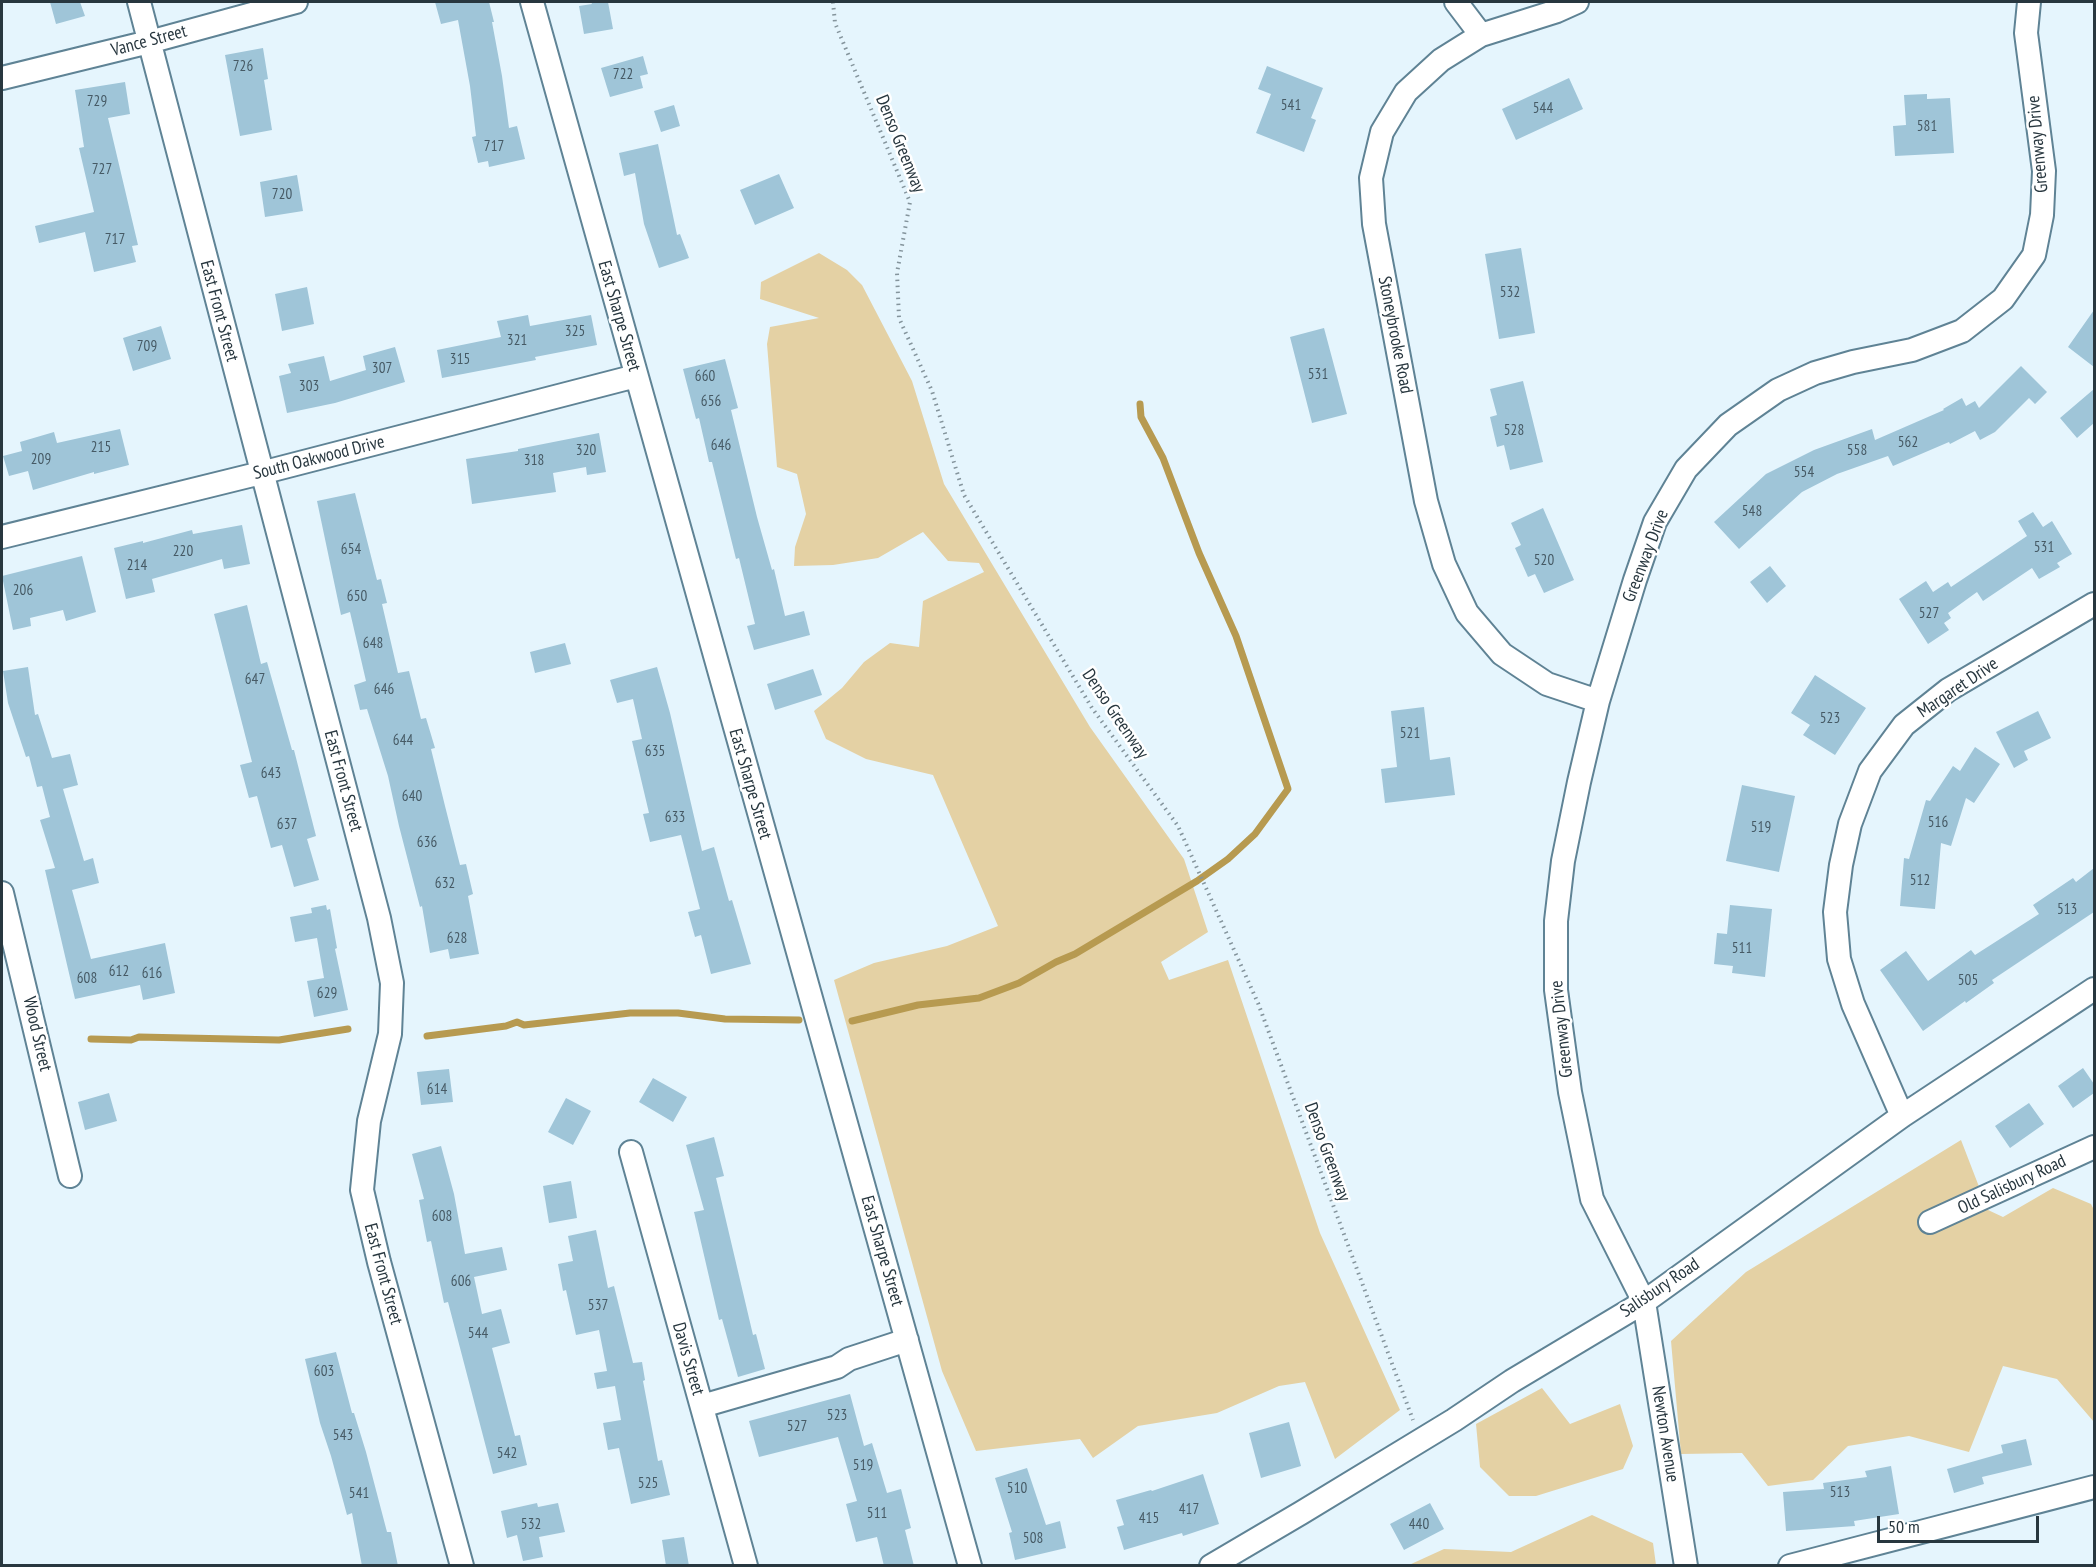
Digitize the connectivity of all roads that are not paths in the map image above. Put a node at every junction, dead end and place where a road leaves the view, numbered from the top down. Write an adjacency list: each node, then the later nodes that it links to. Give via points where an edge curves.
1 (139, 2): 8 (street, East Front Street)
2 (296, 2): 8 (street, Vance Street)
3 (532, 2): 10 (street, East Sharpe Street)
4 (1456, 2): 7 (street)
5 (1577, 2): 7 (street, Stoneybrooke Road)
6 (2029, 2): 14 (street, Greenway Drive, via 2026,33 2044,171 2043,215 2034,255 2004,299 1962,331 1912,350 1815,373 1778,390 1728,424 1686,469 1654,522)
7 (1481, 35): 14 (street, Stoneybrooke Road, via 1441,60 1406,92 1382,132 1371,178 1374,224 1426,501 1444,564 1459,597 1467,613 1502,654 1547,684)
8 (149, 42): 9 (street, Vance Street); 11 (street, East Front Street)
9 (2, 78)
10 (636, 376): 11 (street, South Oakwood Drive); 23 (street, East Sharpe Street)
11 (261, 473): 12 (street, South Oakwood Drive); 26 (street, East Front Street, via 379,918 392,983 390,1034 369,1121 362,1190)
12 (2, 537)
13 (2094, 604): 17 (street, Margaret Drive, via 1948,690 1904,725 1870,771 1850,824 1835,912 1839,959 1853,1004)
14 (1598, 701): 22 (street, Greenway Drive, via 1563,861 1556,921 1556,990 1570,1092 1592,1199)
15 (2, 893): 20 (street, Wood Street)
16 (2094, 989): 17 (street, Salisbury Road)
17 (1902, 1116): 22 (street, Salisbury Road)
18 (2094, 1147): 21 (street, Old Salisbury Road)
19 (630, 1152): 24 (street, Davis Street)
20 (70, 1176)
21 (1930, 1222)
22 (1644, 1302): 29 (street, Salisbury Road); 30 (street, Newton Avenue)
23 (907, 1340): 24 (street, via 849,1359 837,1367); 28 (street, East Sharpe Street)
24 (702, 1406): 27 (street, Davis Street)
25 (2094, 1486): 31 (street)
26 (462, 1566)
27 (746, 1566)
28 (970, 1566)
29 (1211, 1566)
30 (1686, 1566)
31 (1790, 1566)

